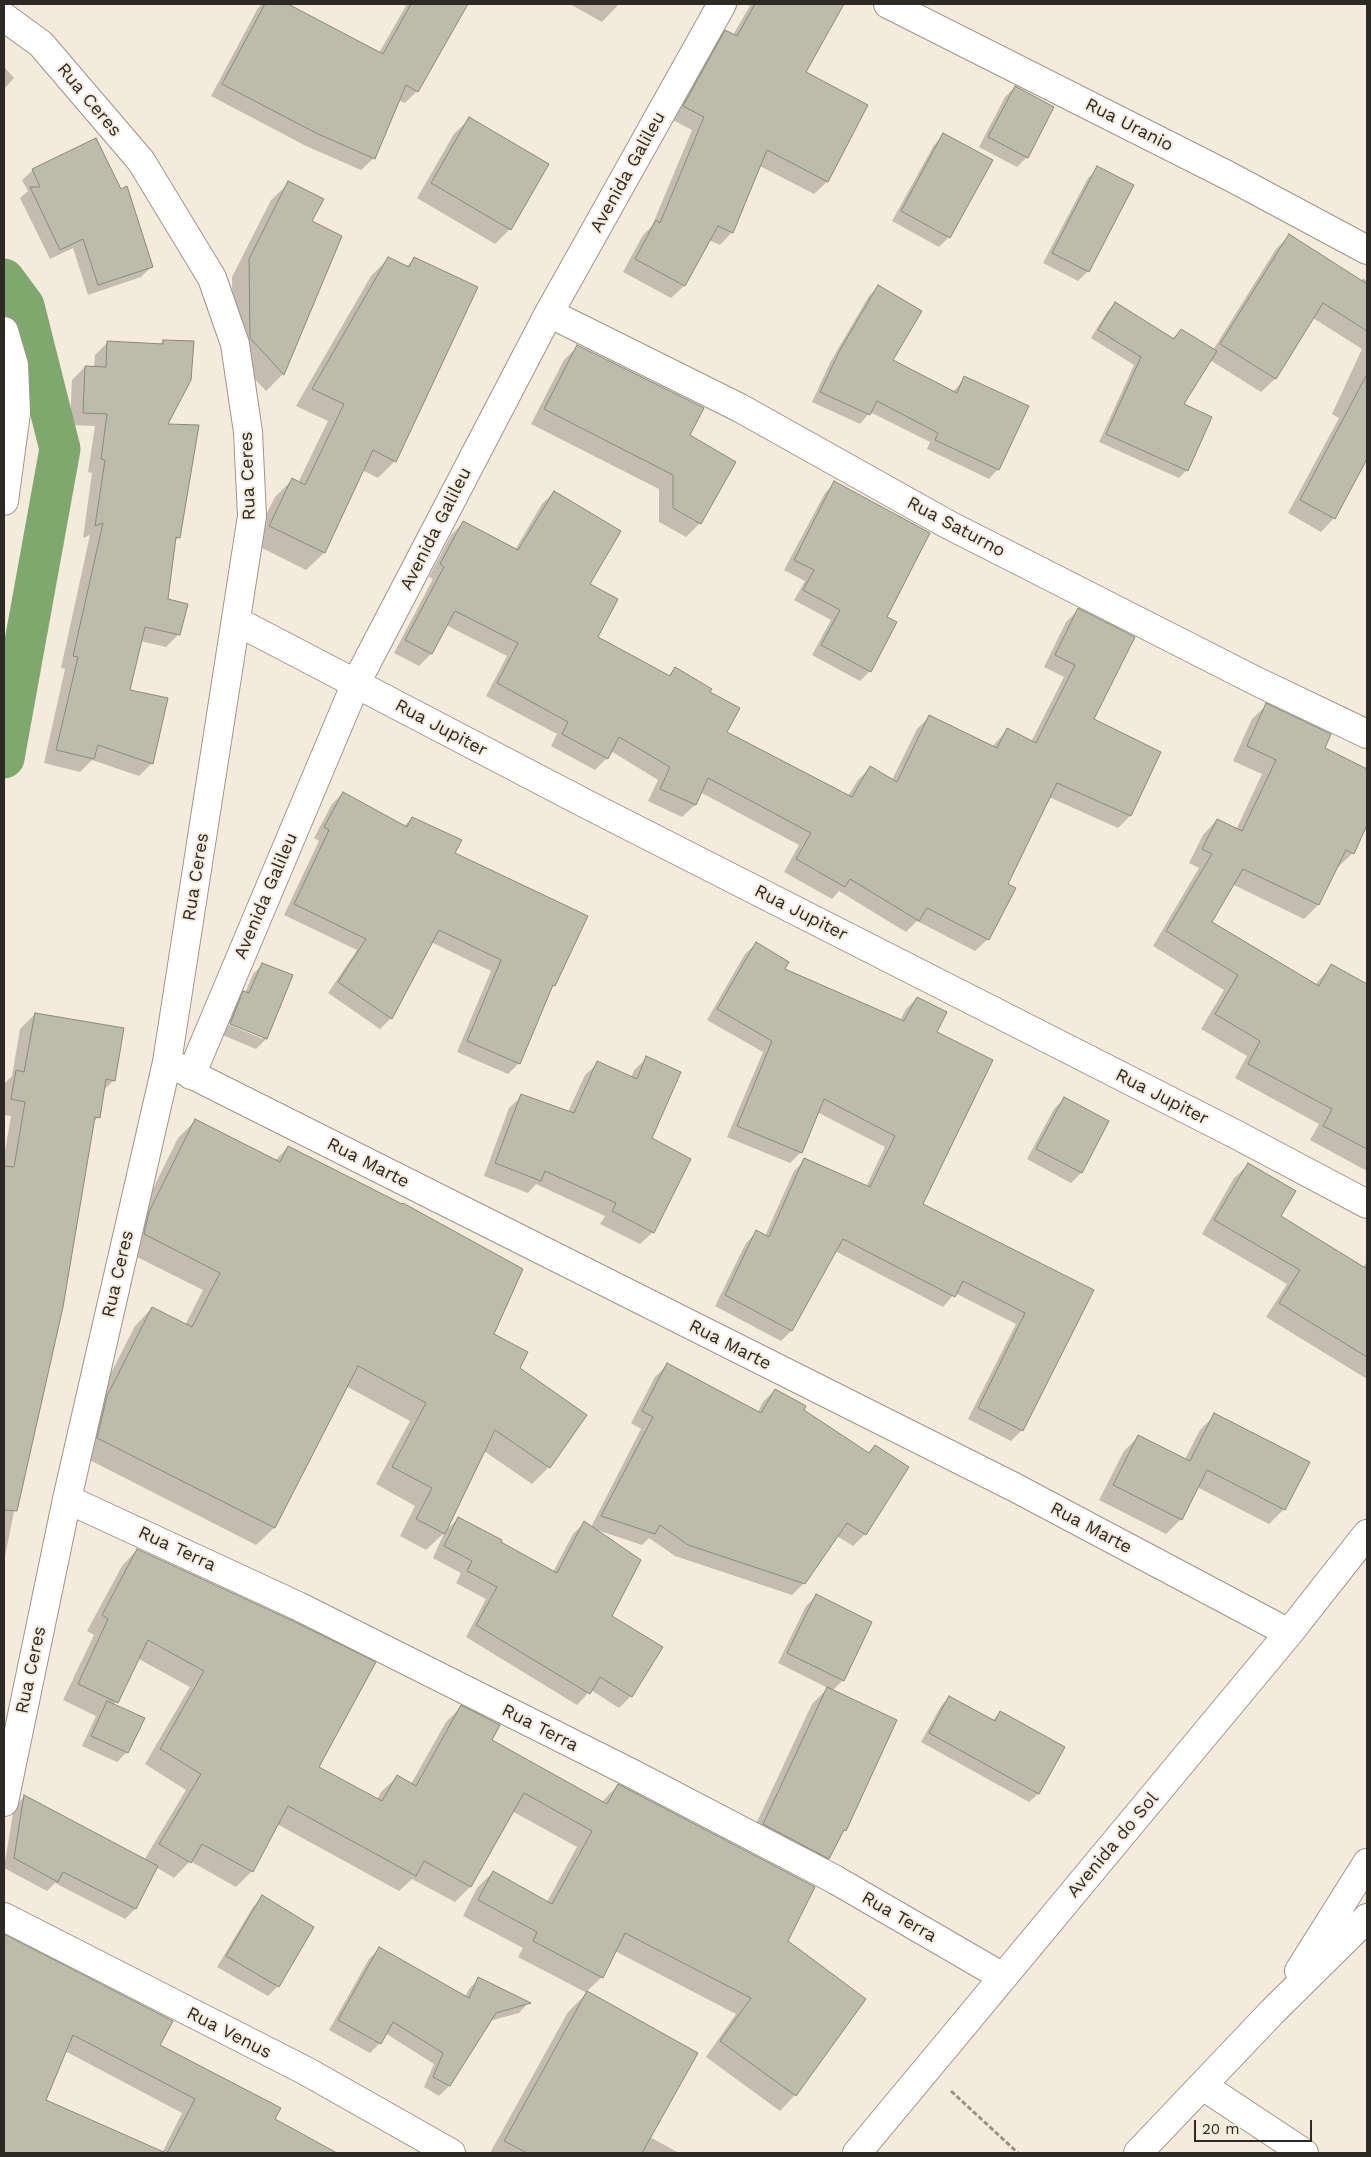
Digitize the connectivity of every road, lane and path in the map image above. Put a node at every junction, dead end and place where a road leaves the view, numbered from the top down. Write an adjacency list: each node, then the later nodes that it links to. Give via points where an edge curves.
1 (722, 4): 5 (main road, Avenida Galileu)
2 (888, 4): 4 (main road, Rua Uranio, via 1230,176)
3 (4, 17): 8 (main road, Rua Ceres, via 41,44 141,161 212,278 235,344 248,432 252,516)
4 (1367, 250)
5 (548, 314): 9 (main road, Avenida Galileu); 10 (main road, Rua Saturno, via 740,408 949,525)
6 (4, 330): 7 (main road, via 14,365 16,413)
7 (4, 500)
8 (236, 621): 9 (main road, Rua Jupiter); 11 (main road, Rua Ceres)
9 (356, 683): 12 (main road, Avenida Galileu); 13 (main road, Rua Jupiter)
10 (1367, 734)
11 (167, 1062): 12 (main road, Rua Marte); 14 (main road, Rua Ceres)
12 (191, 1075): 16 (main road, Rua Marte, via 1014,1487)
13 (1367, 1204)
14 (68, 1498): 17 (main road, Rua Ceres); 21 (main road, Rua Terra, via 298,1606 631,1773 834,1879)
15 (1367, 1534): 16 (main road, Avenida do Sol)
16 (1289, 1633): 21 (main road, Avenida do Sol)
17 (4, 1802)
18 (1367, 1863): 22 (main road)
19 (4, 1918): 25 (main road, Rua Venus, via 306,2071)
20 (1367, 1918): 22 (main road)
21 (1003, 1977): 26 (main road, Avenida do Sol)
22 (1272, 2012): 23 (main road)
23 (1203, 2086): 28 (main road); 29 (main road)
24 (944, 2098): 27 (path, via 951,2091)
25 (451, 2153)
26 (857, 2153)
27 (1018, 2153)
28 (1138, 2153)
29 (1304, 2153)

